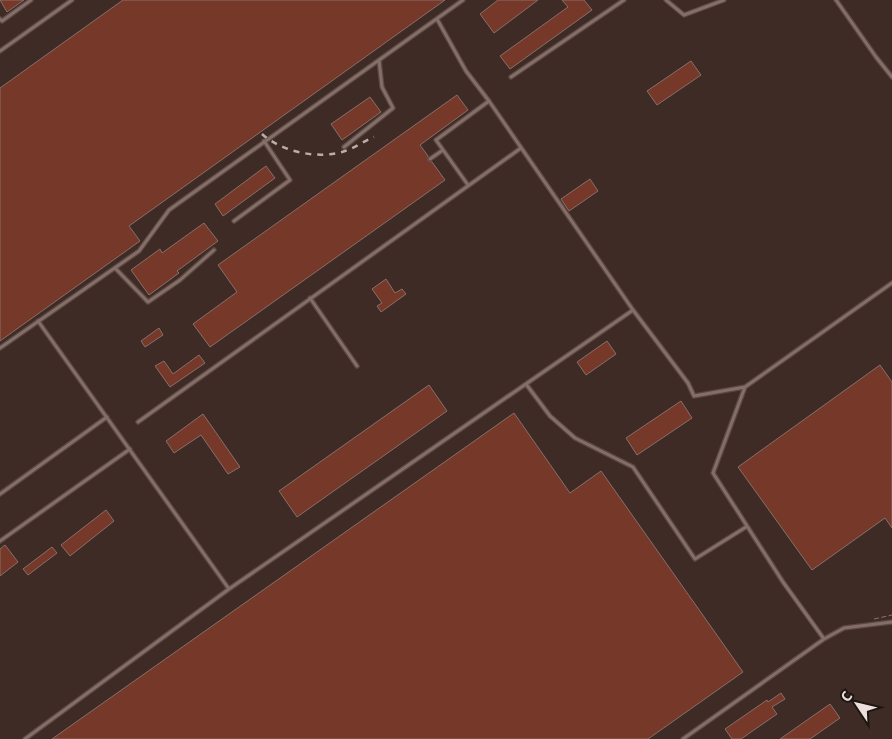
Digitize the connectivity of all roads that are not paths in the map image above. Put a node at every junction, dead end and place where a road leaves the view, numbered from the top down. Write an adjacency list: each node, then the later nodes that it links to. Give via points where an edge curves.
1 (31, 0): 9 (lane)
2 (72, 0): 10 (lane)
3 (463, 0): 8 (lane)
4 (624, 0): 13 (lane)
5 (666, 0): 6 (lane, via 684,15)
6 (724, 0)
7 (836, 0): 12 (lane)
8 (437, 19): 11 (lane); 14 (lane, via 466,72)
9 (0, 20)
10 (0, 51)
11 (379, 59): 15 (lane); 16 (lane, via 382,87 393,108)
12 (892, 76)
13 (510, 77)
14 (490, 101): 17 (lane); 18 (lane, via 436,140)
15 (264, 141): 21 (lane, via 290,180); 23 (lane, via 169,210 139,251)
16 (344, 147)
17 (521, 148): 20 (lane); 26 (lane)
18 (443, 150): 19 (lane); 20 (lane)
19 (430, 159)
20 (468, 185): 25 (lane)
21 (234, 221)
22 (214, 250): 23 (lane, via 180,280 148,302)
23 (115, 268): 27 (lane)
24 (892, 283): 31 (lane)
25 (310, 298): 29 (lane); 33 (lane)
26 (633, 310): 30 (lane); 31 (lane, via 688,383 694,396)
27 (38, 321): 28 (lane); 32 (lane)
28 (0, 348)
29 (357, 366)
30 (526, 384): 36 (lane, via 550,416 575,438 633,467 695,559); 38 (lane)
31 (745, 387): 36 (lane, via 713,473)
32 (107, 417): 34 (lane); 35 (lane)
33 (138, 422)
34 (130, 449): 37 (lane); 38 (lane)
35 (0, 494)
36 (746, 528): 40 (lane)
37 (0, 541)
38 (229, 589): 41 (lane)
39 (892, 622): 40 (lane, via 844,628)
40 (824, 639): 42 (lane)
41 (25, 739)
42 (683, 739)

